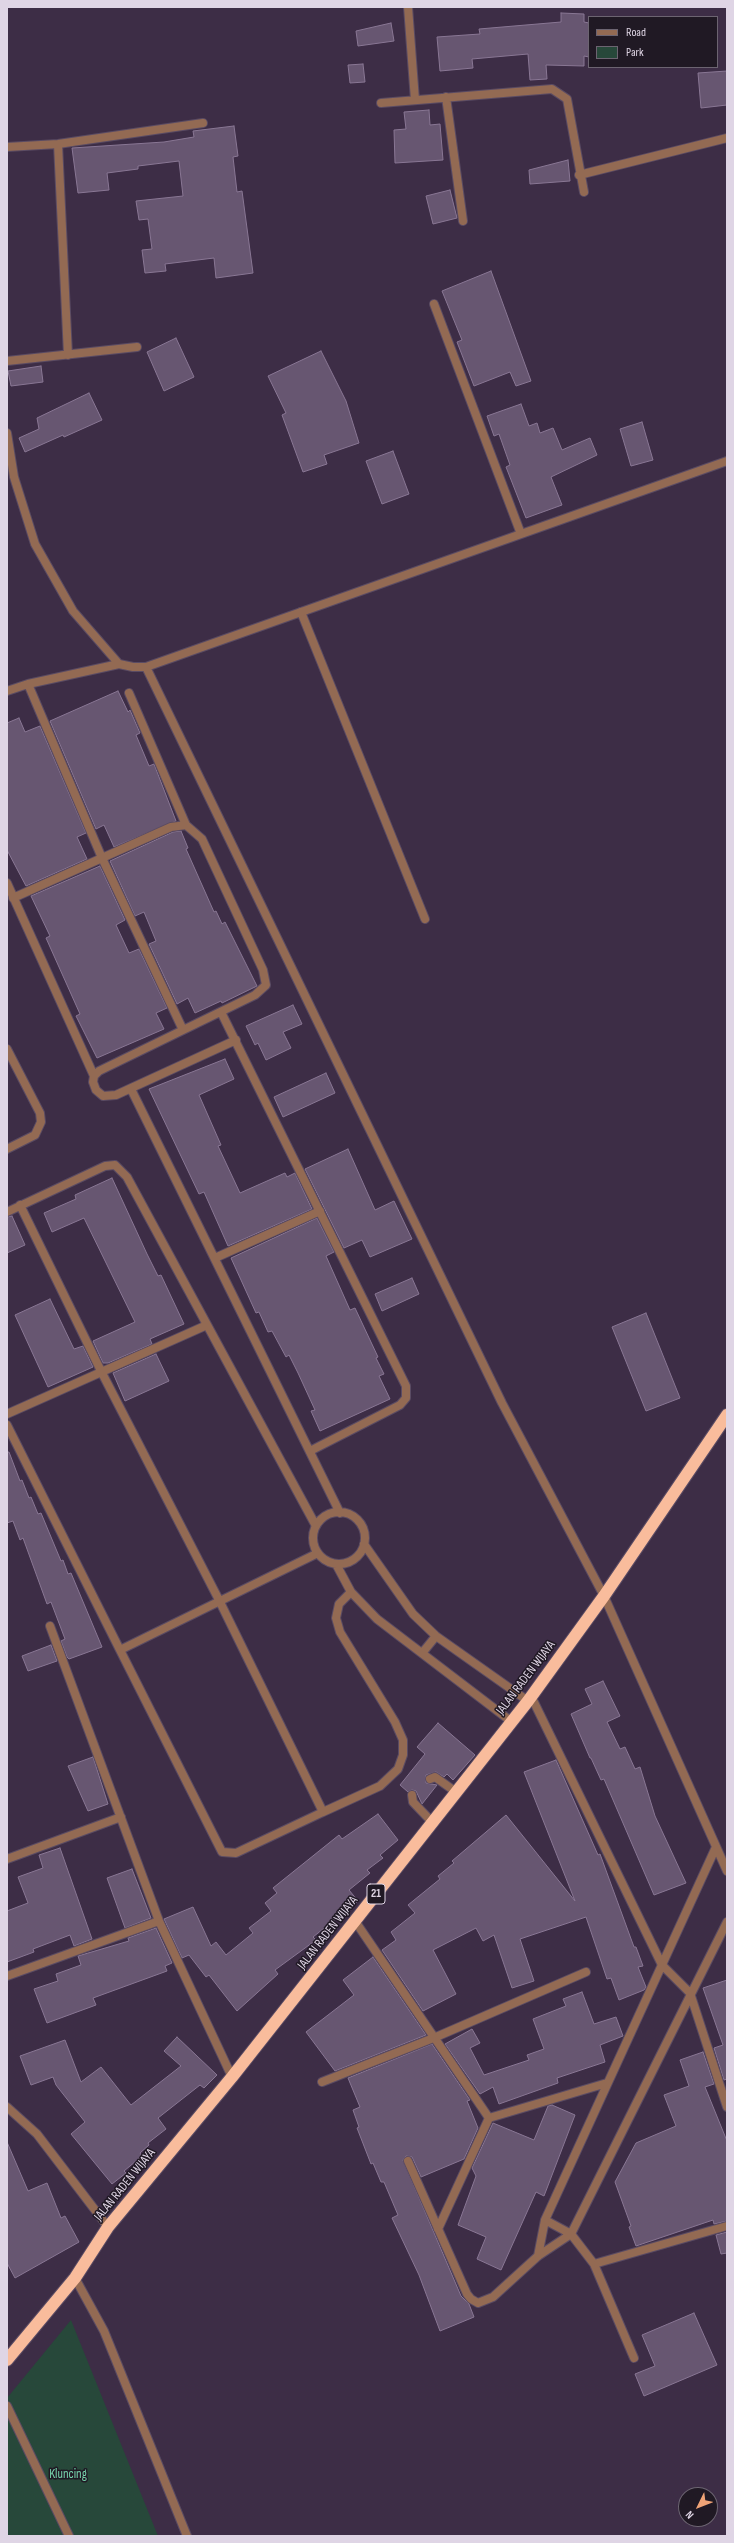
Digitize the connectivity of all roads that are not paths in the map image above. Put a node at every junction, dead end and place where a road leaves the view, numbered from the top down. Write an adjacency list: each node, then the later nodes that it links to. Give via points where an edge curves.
1 (408, 7): 3 (street)
2 (446, 97): 3 (street); 9 (street, via 541,89 559,92 567,99); 11 (street)
3 (415, 100): 4 (street)
4 (381, 103)
5 (203, 123): 7 (street)
6 (727, 138): 9 (street)
7 (58, 144): 8 (street); 14 (street)
8 (7, 147)
9 (579, 175): 10 (street)
10 (584, 192)
11 (463, 221)
12 (434, 304): 18 (street)
13 (137, 347): 14 (street)
14 (68, 356): 15 (street)
15 (7, 361)
16 (7, 433): 20 (street, via 14,477 35,544 74,611)
17 (727, 461): 18 (street)
18 (521, 534): 19 (street)
19 (301, 612): 21 (street); 29 (street)
20 (119, 664): 21 (street); 22 (street)
21 (146, 667): 53 (street, via 502,1403)
22 (28, 684): 23 (street); 26 (street)
23 (7, 692)
24 (129, 693): 25 (street)
25 (186, 825): 26 (street, via 171,827); 30 (street, via 202,839 263,970 266,985 255,995)
26 (102, 858): 28 (street); 31 (street)
27 (7, 883): 28 (street)
28 (13, 898): 34 (street)
29 (425, 919)
30 (221, 1012): 31 (street); 32 (street)
31 (183, 1030): 34 (street, via 98,1071)
32 (236, 1040): 35 (street); 38 (street)
33 (7, 1049): 36 (street, via 40,1113 41,1122 35,1135)
34 (94, 1076): 35 (street, via 96,1090 103,1096 116,1095)
35 (131, 1089): 40 (street)
36 (7, 1149)
37 (20, 1205): 39 (street); 41 (street, via 104,1166 115,1165 127,1177); 42 (street)
38 (320, 1211): 40 (street); 46 (street, via 406,1386 406,1398 400,1405)
39 (7, 1212)
40 (215, 1258): 46 (street)
41 (207, 1325): 42 (street); 48 (street)
42 (101, 1371): 43 (street); 54 (street)
43 (7, 1414)
44 (727, 1415): 53 (highway, JALAN RADEN WIJAYA / 21)
45 (7, 1425): 57 (street)
46 (310, 1451): 47 (street)
47 (340, 1513): 48 (street, via 326,1516); 49 (street, via 354,1517 360,1523 365,1537)
48 (316, 1526): 50 (street, via 313,1540)
49 (364, 1544): 51 (street, via 354,1560); 56 (street, via 413,1614)
50 (318, 1552): 51 (street, via 326,1560); 54 (street)
51 (336, 1564): 52 (street)
52 (351, 1592): 58 (street, via 377,1619); 64 (street, via 338,1604 336,1618 340,1632 395,1722 403,1740 403,1755 398,1770 380,1786)
53 (604, 1596): 59 (highway, JALAN RADEN WIJAYA / 21); 67 (street)
54 (219, 1600): 57 (street); 64 (street)
55 (50, 1626): 65 (street)
56 (436, 1636): 58 (street); 59 (street)
57 (120, 1650): 64 (street, via 222,1852 236,1853)
58 (423, 1652): 60 (street)
59 (530, 1698): 60 (highway, JALAN RADEN WIJAYA / 21); 73 (street)
60 (512, 1722): 62 (highway, JALAN RADEN WIJAYA / 21)
61 (430, 1779): 62 (street, via 435,1777)
62 (456, 1792): 66 (highway, JALAN RADEN WIJAYA / 21)
63 (412, 1795): 66 (street, via 413,1802)
64 (323, 1812)
65 (121, 1817): 68 (street); 70 (street)
66 (432, 1822): 71 (highway, JALAN RADEN WIJAYA / 21)
67 (716, 1847): 69 (street); 73 (street)
68 (7, 1859)
69 (727, 1871)
70 (159, 1921): 75 (street); 78 (street)
71 (355, 1921): 77 (street); 78 (highway, JALAN RADEN WIJAYA / 21)
72 (727, 1922): 76 (street)
73 (662, 1965): 76 (street); 80 (street)
74 (586, 1972): 77 (street)
75 (7, 1976)
76 (690, 1993): 81 (street); 89 (street)
77 (436, 2037): 79 (street); 83 (street)
78 (232, 2077): 87 (highway, JALAN RADEN WIJAYA / 21)
79 (322, 2082)
80 (607, 2084): 83 (street); 85 (street)
81 (727, 2107)
82 (7, 2108): 87 (street, via 37,2134)
83 (489, 2118): 88 (street)
84 (408, 2161): 88 (street)
85 (546, 2220): 89 (street); 90 (street)
86 (727, 2226): 91 (street)
87 (108, 2227): 92 (highway, JALAN RADEN WIJAYA / 21)
88 (438, 2229): 90 (street, via 467,2294 478,2302 493,2297)
89 (571, 2234): 90 (street); 91 (street)
90 (538, 2256)
91 (594, 2264): 93 (street)
92 (75, 2278): 94 (highway, JALAN RADEN WIJAYA / 21); 97 (street, via 104,2331)
93 (634, 2358)
94 (7, 2360)
95 (7, 2406): 96 (street)
96 (69, 2536)
97 (187, 2536)

